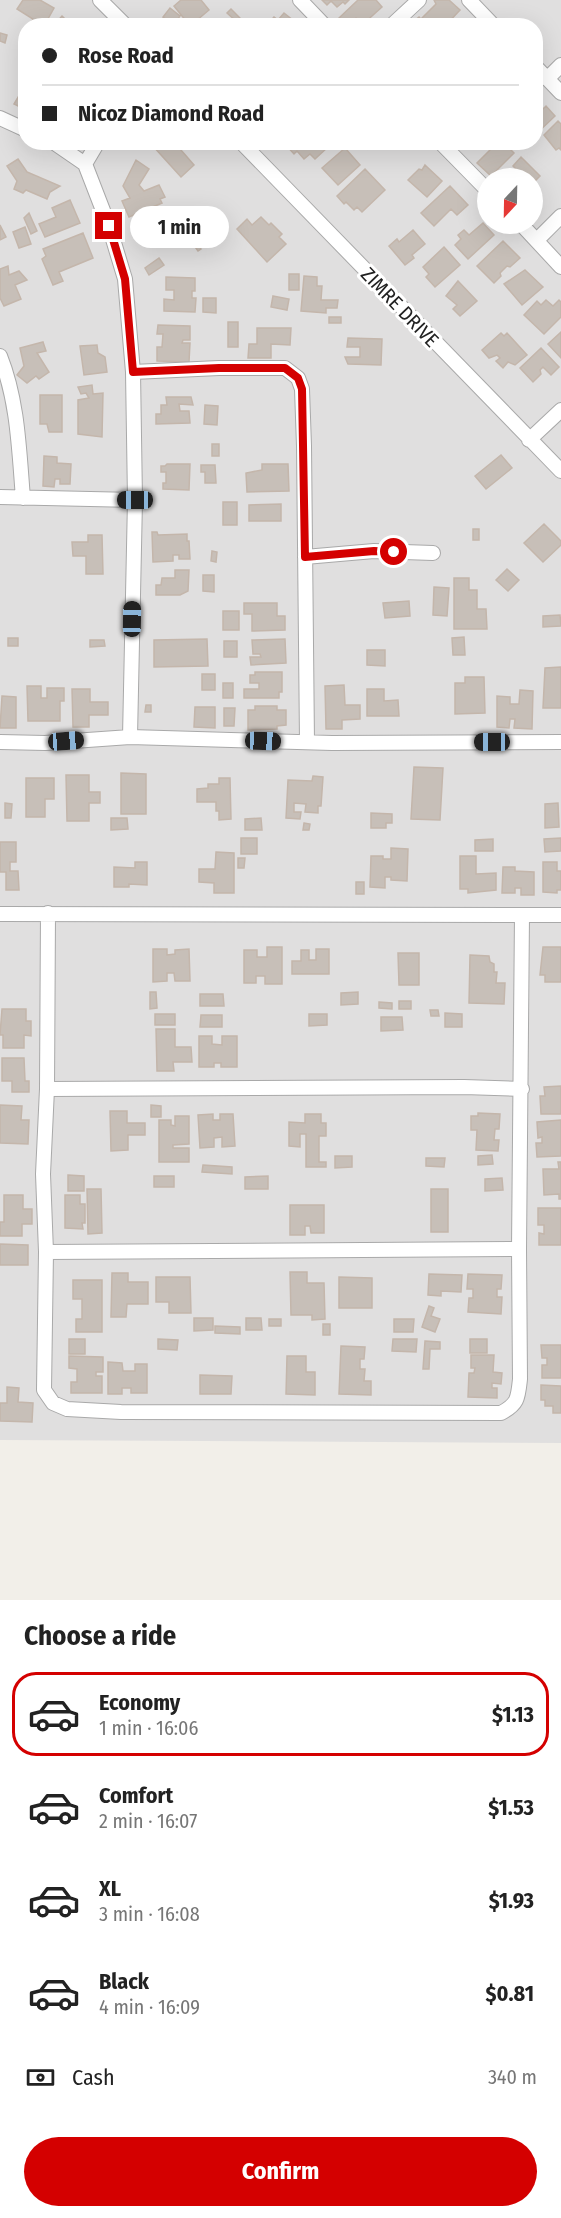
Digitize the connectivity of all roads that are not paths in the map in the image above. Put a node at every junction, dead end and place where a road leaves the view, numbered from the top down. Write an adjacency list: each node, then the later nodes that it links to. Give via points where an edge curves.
1 (100, 0): 5 (street)
2 (300, 0): 6 (street)
3 (419, 0): 7 (street)
4 (469, 0): 8 (street)
5 (118, 18)
6 (317, 18)
7 (400, 18)
8 (486, 18)
9 (561, 65): 11 (street)
10 (543, 75): 11 (street)
11 (547, 79): 12 (street)
12 (561, 93)
13 (0, 118): 14 (street)
14 (18, 126)
15 (65, 150): 19 (street)
16 (93, 150): 19 (street)
17 (249, 150): 28 (street, ZIMRE DRIVE)
18 (448, 150): 20 (street)
19 (85, 164): 26 (street, via 125,279)
20 (477, 180)
21 (561, 216): 23 (street)
22 (531, 234): 23 (street)
23 (537, 240): 24 (street)
24 (561, 267)
25 (0, 356): 31 (street, via 15,412)
26 (133, 372): 32 (street); 34 (street, via 285,368 298,378 302,389)
27 (561, 410): 28 (street)
28 (529, 440): 29 (street, ZIMRE DRIVE)
29 (561, 471)
30 (0, 497): 31 (street)
31 (23, 498): 32 (street)
32 (135, 500): 35 (street)
33 (433, 553): 34 (street, via 374,551)
34 (305, 557): 37 (street)
35 (130, 737): 36 (street); 37 (street)
36 (0, 742)
37 (307, 742): 38 (street)
38 (561, 742)
39 (48, 913): 40 (street); 41 (street); 43 (street)
40 (0, 914)
41 (522, 915): 42 (street); 44 (street)
42 (561, 915)
43 (47, 1089): 44 (street); 46 (street)
44 (522, 1089): 45 (street)
45 (519, 1249): 46 (street); 46 (street, via 519,1395 513,1406 501,1413 67,1409 53,1403 44,1390)
46 (46, 1252)

